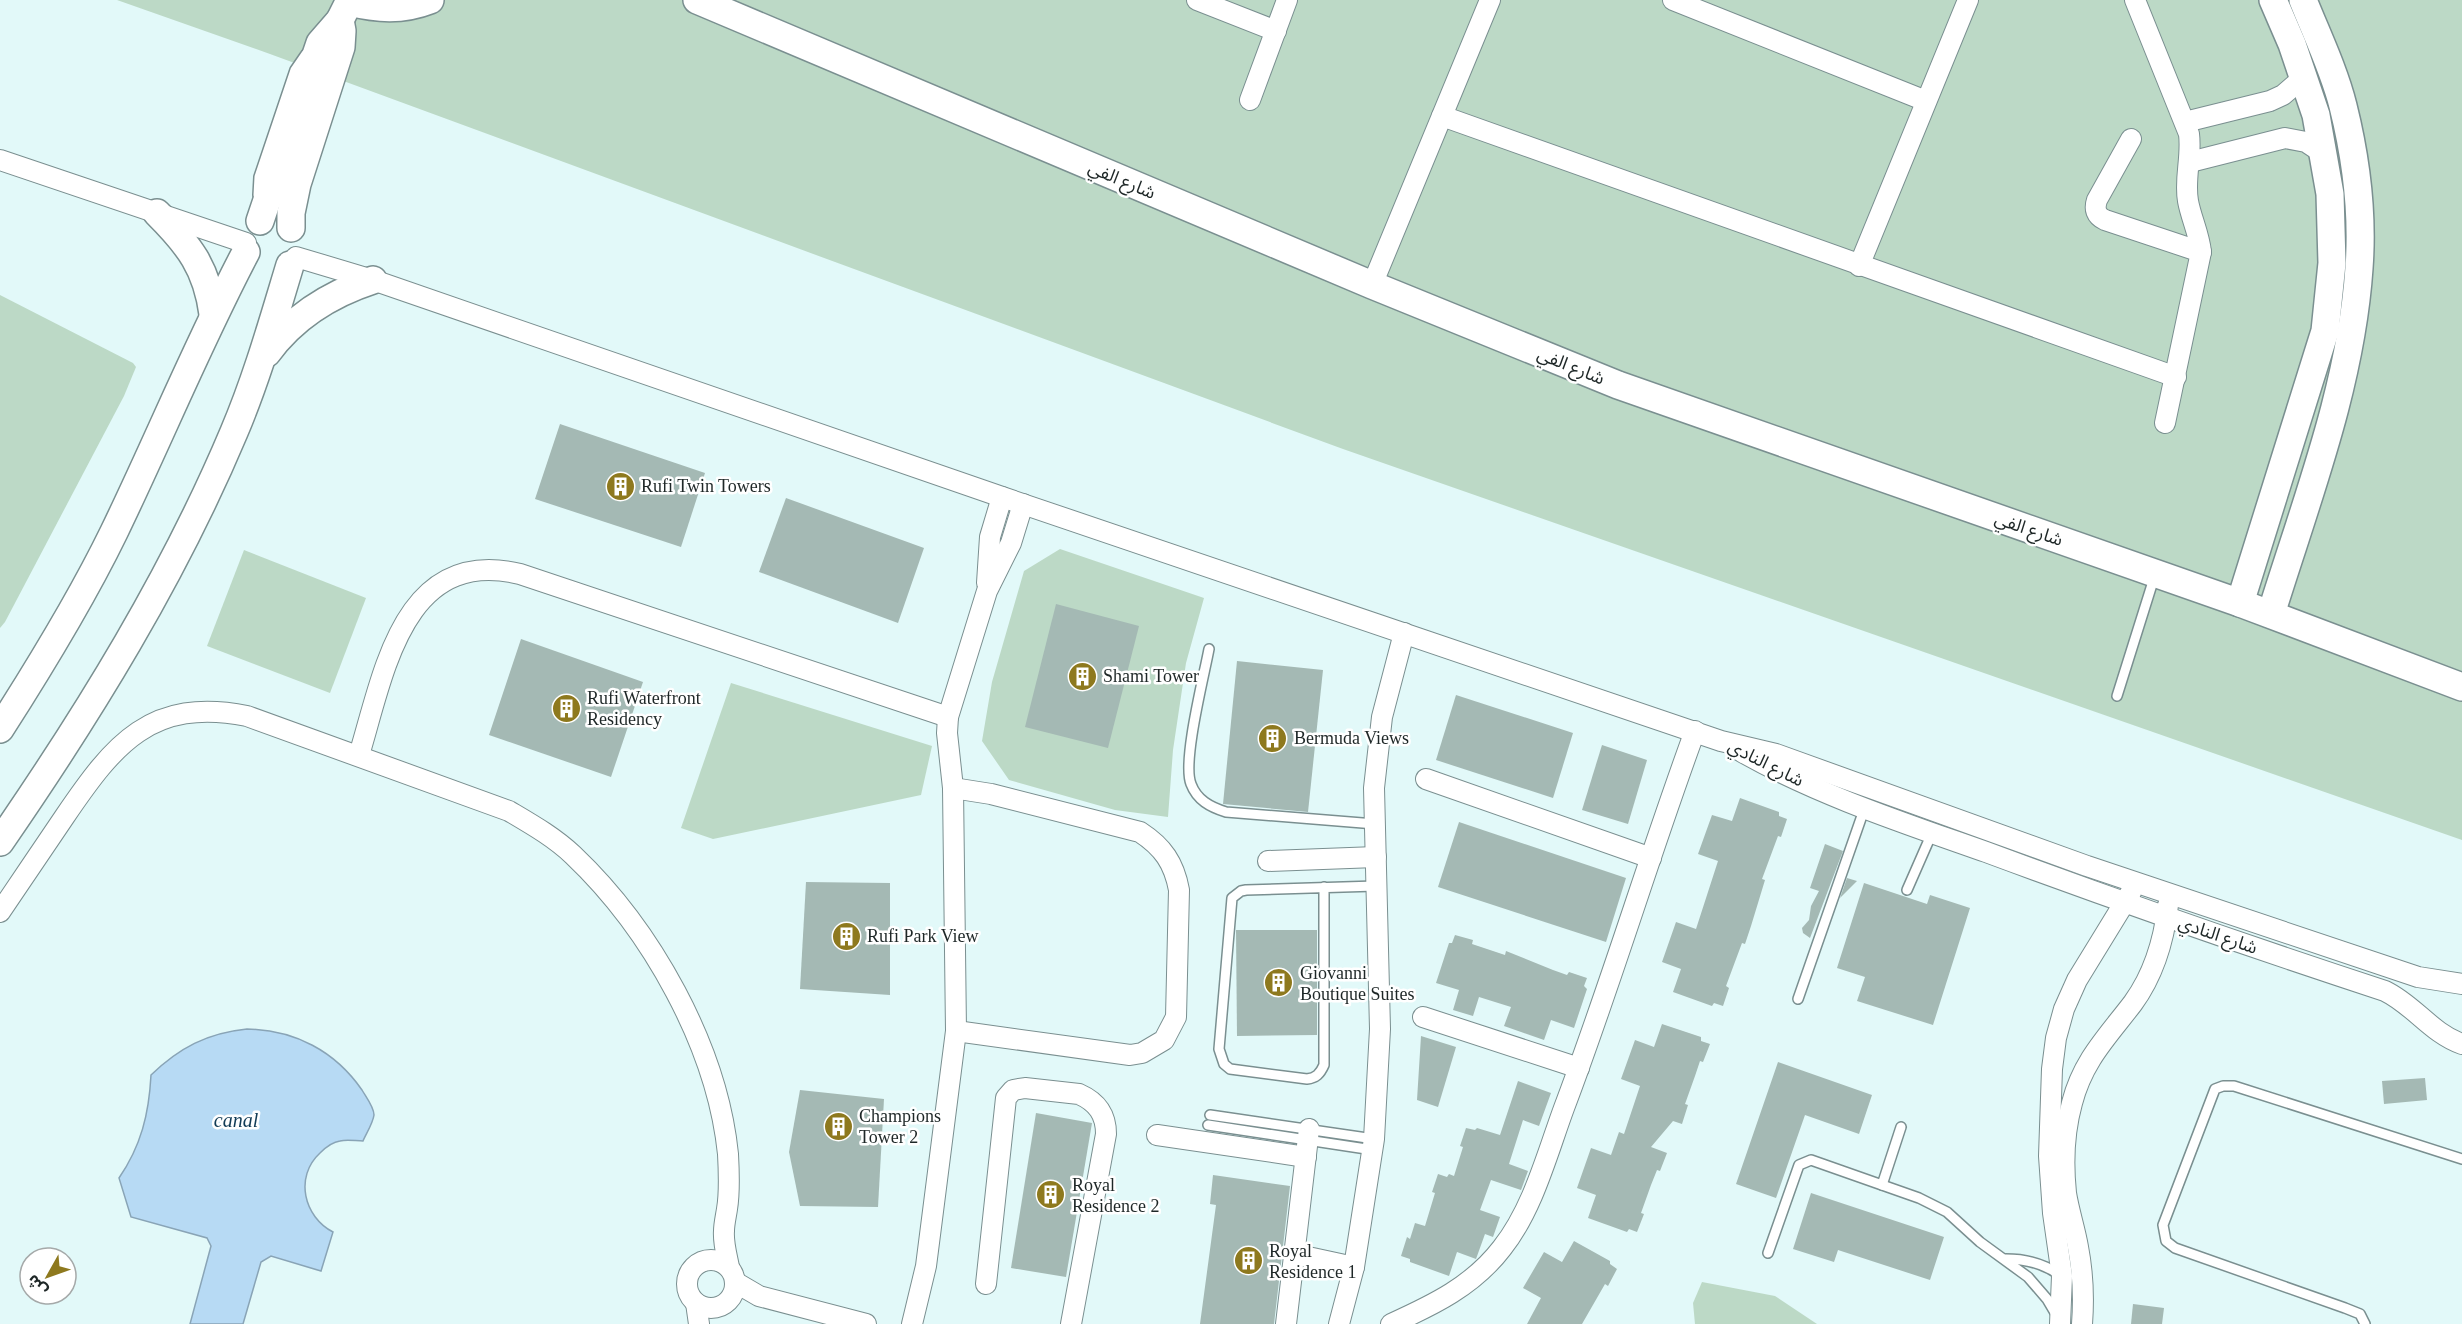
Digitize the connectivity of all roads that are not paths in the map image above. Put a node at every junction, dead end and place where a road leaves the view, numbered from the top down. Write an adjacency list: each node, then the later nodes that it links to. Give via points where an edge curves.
1 (429, 0): 11 (street, via 398,9)
2 (697, 0): 29 (street, شارع الفي)
3 (1197, 0): 12 (street)
4 (1287, 0): 12 (street)
5 (1490, 0): 16 (street)
6 (1673, 0): 15 (street)
7 (1968, 0): 15 (street)
8 (2135, 0): 17 (street)
9 (2273, 0): 13 (street)
10 (2303, 0): 39 (street, via 2333,76 2350,140 2358,196 2359,266 2340,389)
11 (346, 8): 23 (street, via 341,47 297,184); 24 (street, via 320,43)
12 (1276, 31): 14 (street)
13 (2304, 76): 17 (street, via 2270,101); 19 (street)
14 (1250, 100)
15 (1926, 101): 27 (street)
16 (1442, 116): 27 (street); 29 (street)
17 (2185, 122): 21 (street)
18 (2131, 139): 25 (street, via 2097,200 2097,214)
19 (2324, 154): 21 (street, via 2306,142 2285,138); 38 (street, via 2332,228 2325,331)
20 (0, 160): 22 (street)
21 (2190, 162): 25 (street, via 2188,201)
22 (157, 213): 24 (street); 30 (street, via 197,258 211,295)
23 (291, 228): 24 (street, via 277,220); 26 (street, via 298,242)
24 (254, 232): 26 (street, via 250,260 265,271 274,272); 30 (street)
25 (2201, 252): 32 (street)
26 (293, 261): 28 (street); 31 (street)
27 (1859, 266): 32 (street)
28 (373, 280): 31 (street, via 335,294 301,316); 34 (street)
29 (1372, 285): 36 (street, شارع الفي, via 1618,385)
30 (213, 315): 45 (street, via 113,534)
31 (261, 361): 54 (street, via 234,433 147,607 72,734)
32 (2176, 377): 33 (street)
33 (2165, 423)
34 (1002, 497): 35 (street); 37 (street, via 990,537)
35 (1023, 504): 37 (street, via 1011,543); 40 (street)
36 (2156, 573): 38 (street, شارع الفي); 43 (lane)
37 (987, 591): 44 (street)
38 (2240, 603): 39 (street, شارع الفي)
39 (2271, 614): 42 (street, شارع الفي)
40 (1404, 633): 46 (street); 52 (street, via 1377,752)
41 (1209, 649): 52 (lane, via 1188,771 1190,783 1204,802 1226,812)
42 (2462, 687)
43 (2116, 696)
44 (948, 717): 48 (street, via 520,574 480,569 443,582 414,607 392,647); 50 (street)
45 (0, 729)
46 (1695, 731): 47 (street); 56 (street)
47 (1721, 741): 51 (street, شارع النادي, via 1782,773); 58 (street, شارع النادي, via 1776,754)
48 (359, 755): 64 (street, via 247,716 218,710 189,712 162,720 113,751); 82 (street, via 509,811 571,854 626,916 675,992 710,1074 728,1154 728,1207)
49 (1426, 779): 56 (street)
50 (953, 788): 70 (street); 70 (street, via 1002,796 1140,832 1167,856 1179,890 1176,1017 1164,1040 1154,1048 1130,1055)
51 (1865, 807): 53 (street, شارع النادي); 68 (lane)
52 (1375, 824): 55 (street)
53 (1932, 833): 61 (lane); 63 (street, شارع النادي)
54 (0, 842)
55 (1376, 856): 57 (street); 59 (street)
56 (1651, 858): 73 (street)
57 (1268, 861)
58 (2137, 882): 62 (street, شارع النادي); 63 (street)
59 (1376, 886): 60 (lane); 79 (street, via 1380,1029)
60 (1324, 887): 60 (lane, via 1246,890 1232,898 1219,1049 1230,1069 1306,1079 1322,1071)
61 (1907, 890)
62 (2169, 893): 65 (street); 66 (street, شارع النادي, via 2418,977)
63 (2124, 902): 65 (street, شارع النادي); 89 (street, via 2077,981 2056,1038 2049,1156)
64 (0, 912)
65 (2167, 917): 67 (street, شارع النادي); 92 (street, via 2154,965 2133,1002 2087,1065 2068,1122 2066,1194 2078,1246)
66 (2462, 984)
67 (2385, 991): 71 (street, via 2406,994); 72 (street, شارع النادي, via 2436,1031)
68 (1798, 999)
69 (1423, 1017): 73 (street)
70 (956, 1030): 96 (street, via 926,1266)
71 (2462, 1032)
72 (2462, 1044)
73 (1579, 1068): 100 (street, via 1532,1194 1503,1248 1458,1290)
74 (1210, 1115): 78 (lane)
75 (1208, 1125): 78 (lane)
76 (1901, 1127): 81 (lane)
77 (1157, 1135): 78 (street)
78 (1308, 1142): 79 (lane); 84 (street)
79 (1373, 1144): 87 (street)
80 (2462, 1159): 103 (lane, via 2234,1086 2215,1089 2163,1225 2166,1241 2175,1248 2353,1311 2360,1314)
81 (1882, 1185): 83 (lane, via 1811,1160 1803,1162); 85 (lane, via 1947,1212)
82 (723, 1232): 86 (street); 88 (street)
83 (1768, 1253)
84 (1294, 1254): 87 (street); 98 (street)
85 (2006, 1259): 89 (lane, via 2042,1264); 101 (lane, via 2038,1287)
86 (707, 1260): 88 (street, via 715,1260); 93 (street, via 689,1274 687,1289)
87 (1354, 1267): 99 (street)
88 (732, 1275): 91 (street); 93 (street, via 735,1289)
89 (2062, 1276): 92 (lane); 101 (street)
90 (986, 1284): 97 (street, via 1006,1098 1013,1090 1025,1088 1087,1097 1100,1109 1106,1134)
91 (759, 1296): 93 (street); 95 (street)
92 (2084, 1301): 102 (street)
93 (711, 1309): 94 (street)
94 (699, 1324)
95 (866, 1324)
96 (912, 1324)
97 (1071, 1324)
98 (1286, 1324)
99 (1339, 1324)
100 (1391, 1324)
101 (2060, 1324)
102 (2082, 1324)
103 (2365, 1324)

